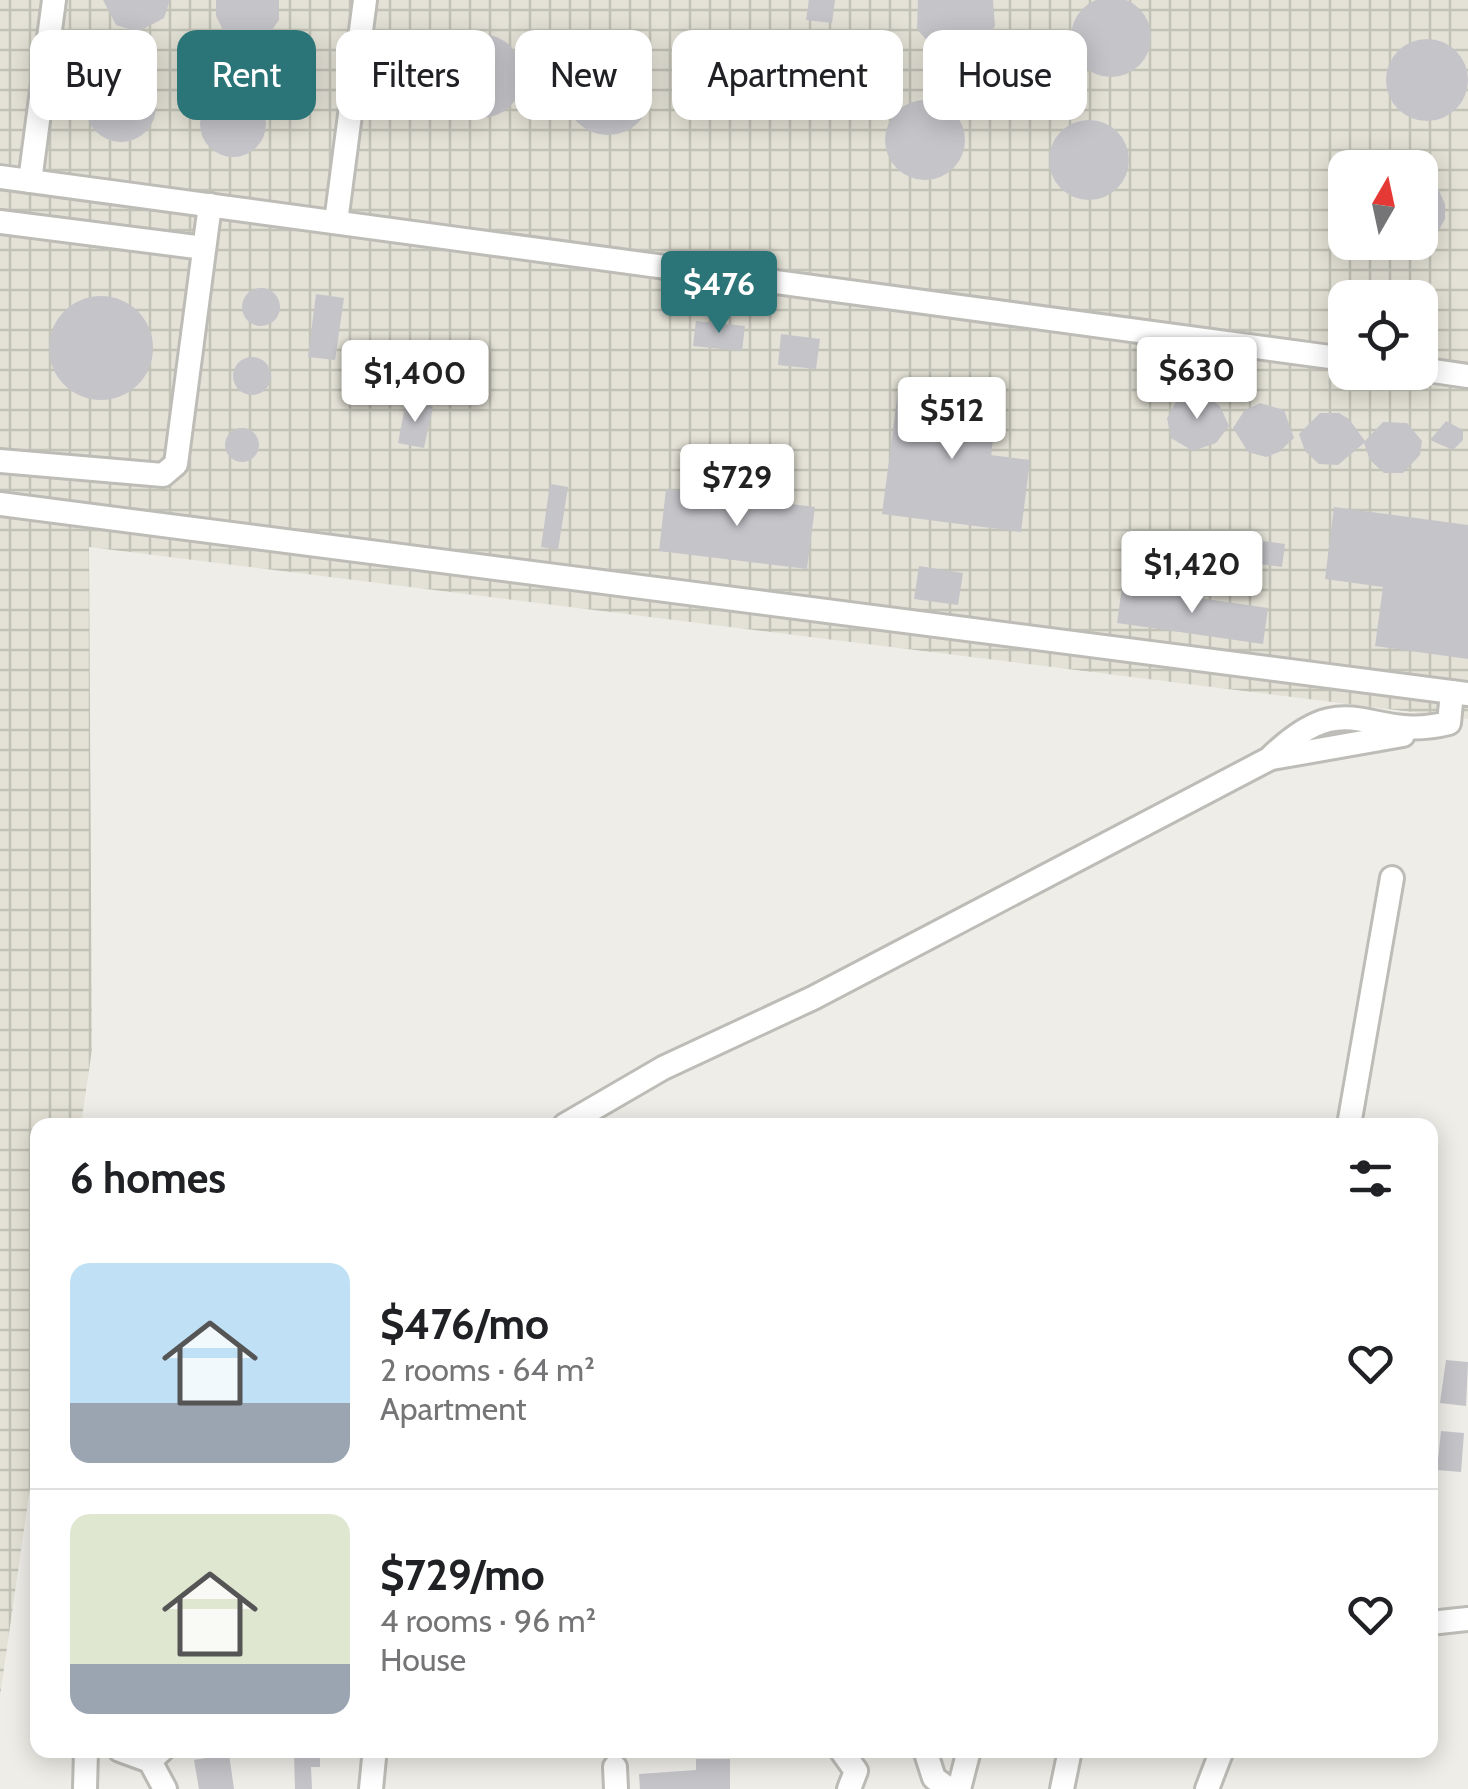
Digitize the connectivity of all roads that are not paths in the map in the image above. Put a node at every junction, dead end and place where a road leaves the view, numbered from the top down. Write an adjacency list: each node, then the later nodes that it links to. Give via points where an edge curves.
1 (54, 0): 4 (street)
2 (365, 0): 7 (street)
3 (0, 177): 4 (street)
4 (30, 181): 5 (street)
5 (210, 205): 7 (street); 8 (street)
6 (0, 222): 8 (street)
7 (336, 222): 9 (street)
8 (204, 248): 12 (street, via 176,464 163,476)
9 (1328, 357)
10 (1438, 372): 11 (street)
11 (1468, 376)
12 (0, 461)
13 (0, 504): 14 (street)
14 (1460, 693): 16 (street, via 1449,723 1434,727 1341,717 1318,721 1269,759)
15 (1392, 878): 17 (street)
16 (577, 1118)
17 (1351, 1118)
18 (1468, 1620): 19 (street)
19 (1438, 1622)
20 (86, 1758): 28 (street)
21 (157, 1758): 29 (street)
22 (374, 1758): 30 (street)
23 (846, 1758): 31 (street, via 856,1772)
24 (928, 1758): 32 (street, via 934,1778)
25 (967, 1758): 33 (street)
26 (1068, 1758): 34 (street)
27 (1219, 1758): 35 (street)
28 (85, 1789)
29 (165, 1789)
30 (370, 1789)
31 (849, 1789)
32 (949, 1789)
33 (959, 1789)
34 (1062, 1789)
35 (1208, 1789)

